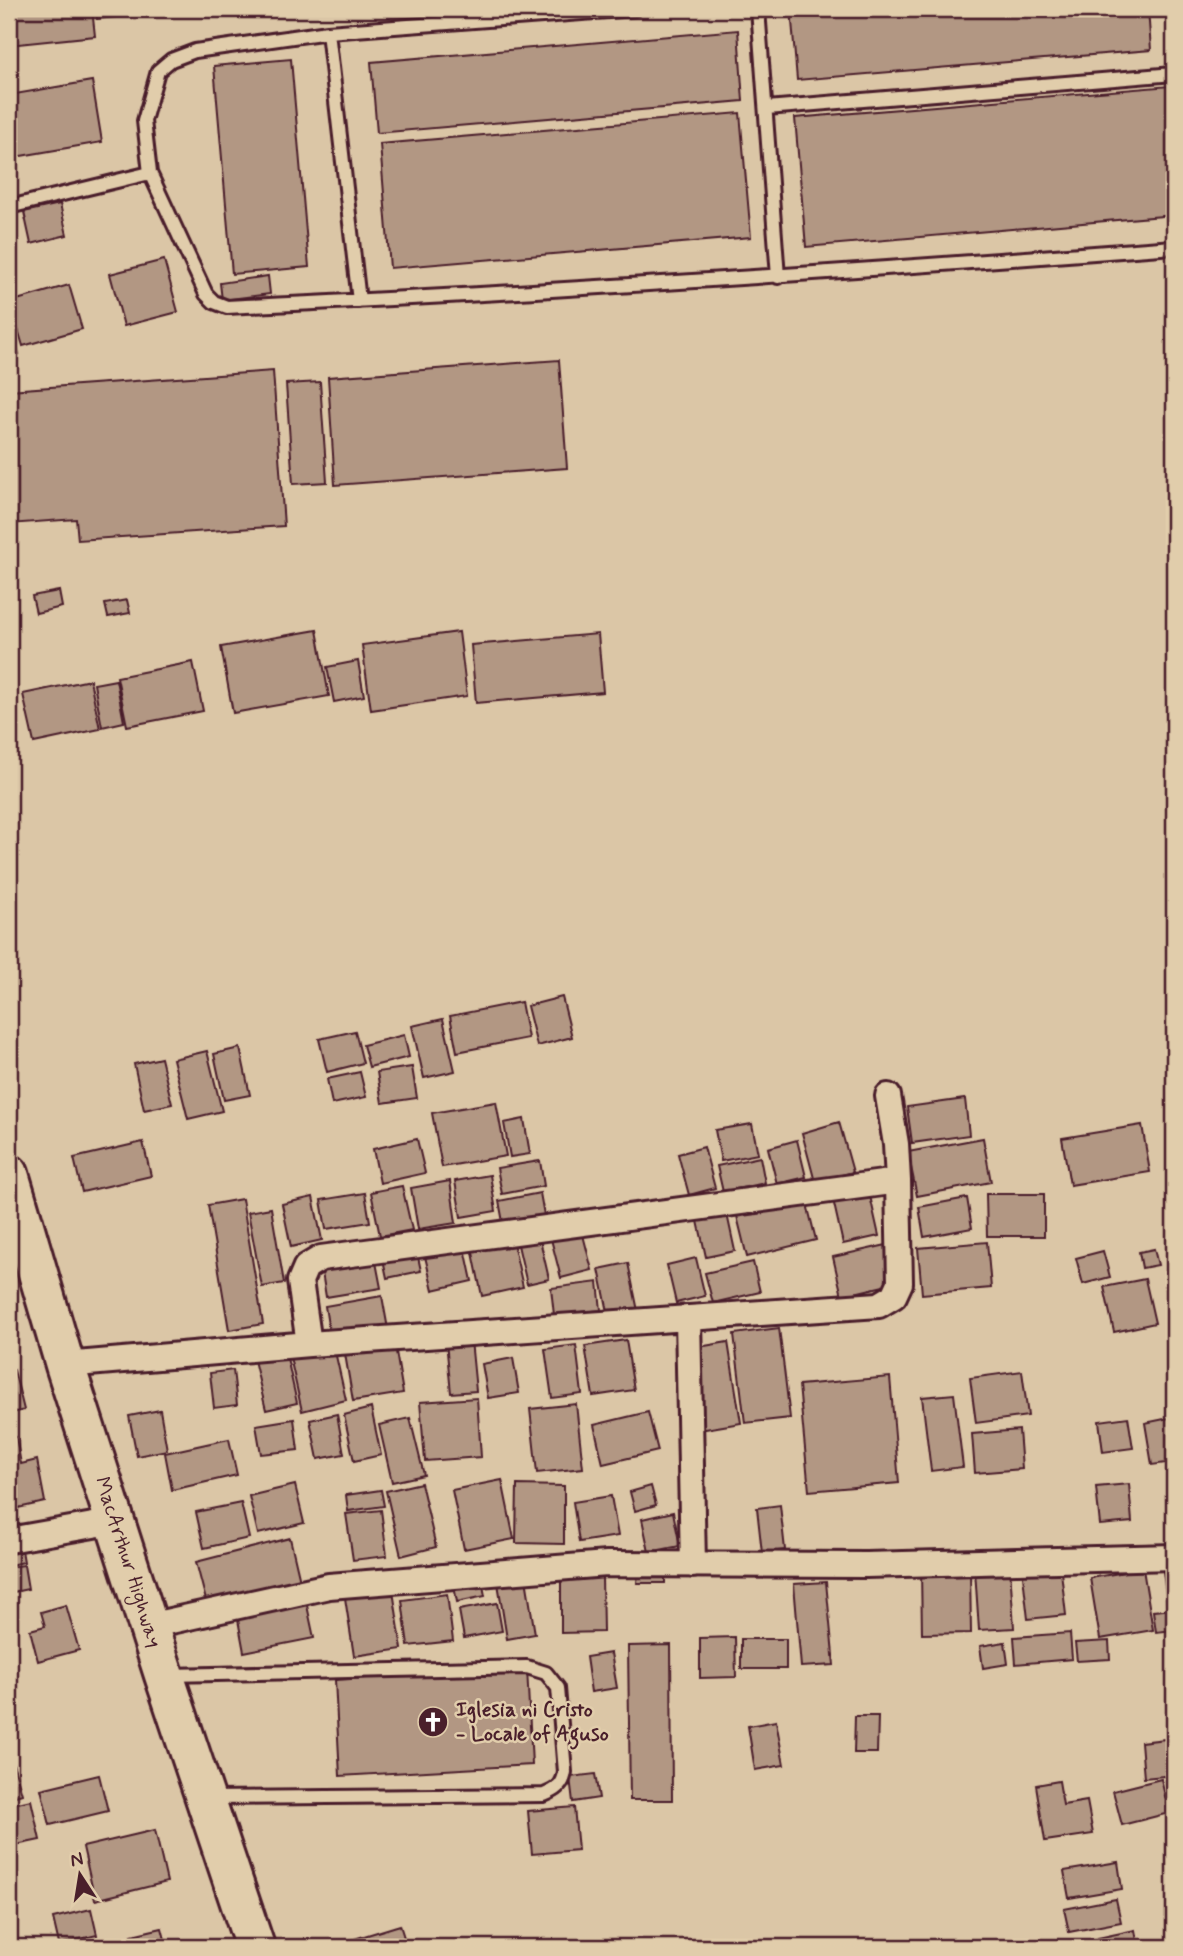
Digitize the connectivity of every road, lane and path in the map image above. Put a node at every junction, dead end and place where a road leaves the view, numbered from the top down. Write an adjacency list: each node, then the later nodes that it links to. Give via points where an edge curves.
1 (635, 9): 3 (lane)
2 (758, 9): 5 (lane)
3 (328, 32): 6 (lane, via 195,51 171,60 158,71 144,121); 10 (lane)
4 (1174, 74): 5 (lane)
5 (767, 108): 9 (lane)
6 (150, 173): 7 (lane); 10 (lane, via 206,294 214,302 227,307)
7 (9, 207)
8 (1174, 247): 9 (lane)
9 (778, 277): 10 (lane)
10 (359, 301)
11 (888, 1096): 13 (street)
12 (9, 1174): 16 (highway, MacArthur Highway)
13 (898, 1181): 14 (street, via 900,1283 894,1296 879,1305); 15 (street, via 321,1258 306,1267 300,1281)
14 (688, 1318): 15 (street); 20 (street)
15 (309, 1344): 16 (street)
16 (65, 1365): 17 (highway, MacArthur Highway)
17 (116, 1521): 18 (street); 21 (highway, MacArthur Highway)
18 (9, 1540)
19 (1174, 1557): 20 (street, via 866,1565)
20 (693, 1564): 21 (street, via 607,1564 329,1586)
21 (148, 1626): 22 (highway, MacArthur Highway)
22 (164, 1675): 23 (highway, MacArthur Highway); 23 (lane, via 527,1668 546,1673 558,1688 564,1780 558,1789 544,1795)
23 (206, 1798): 24 (highway, MacArthur Highway)
24 (255, 1947)

